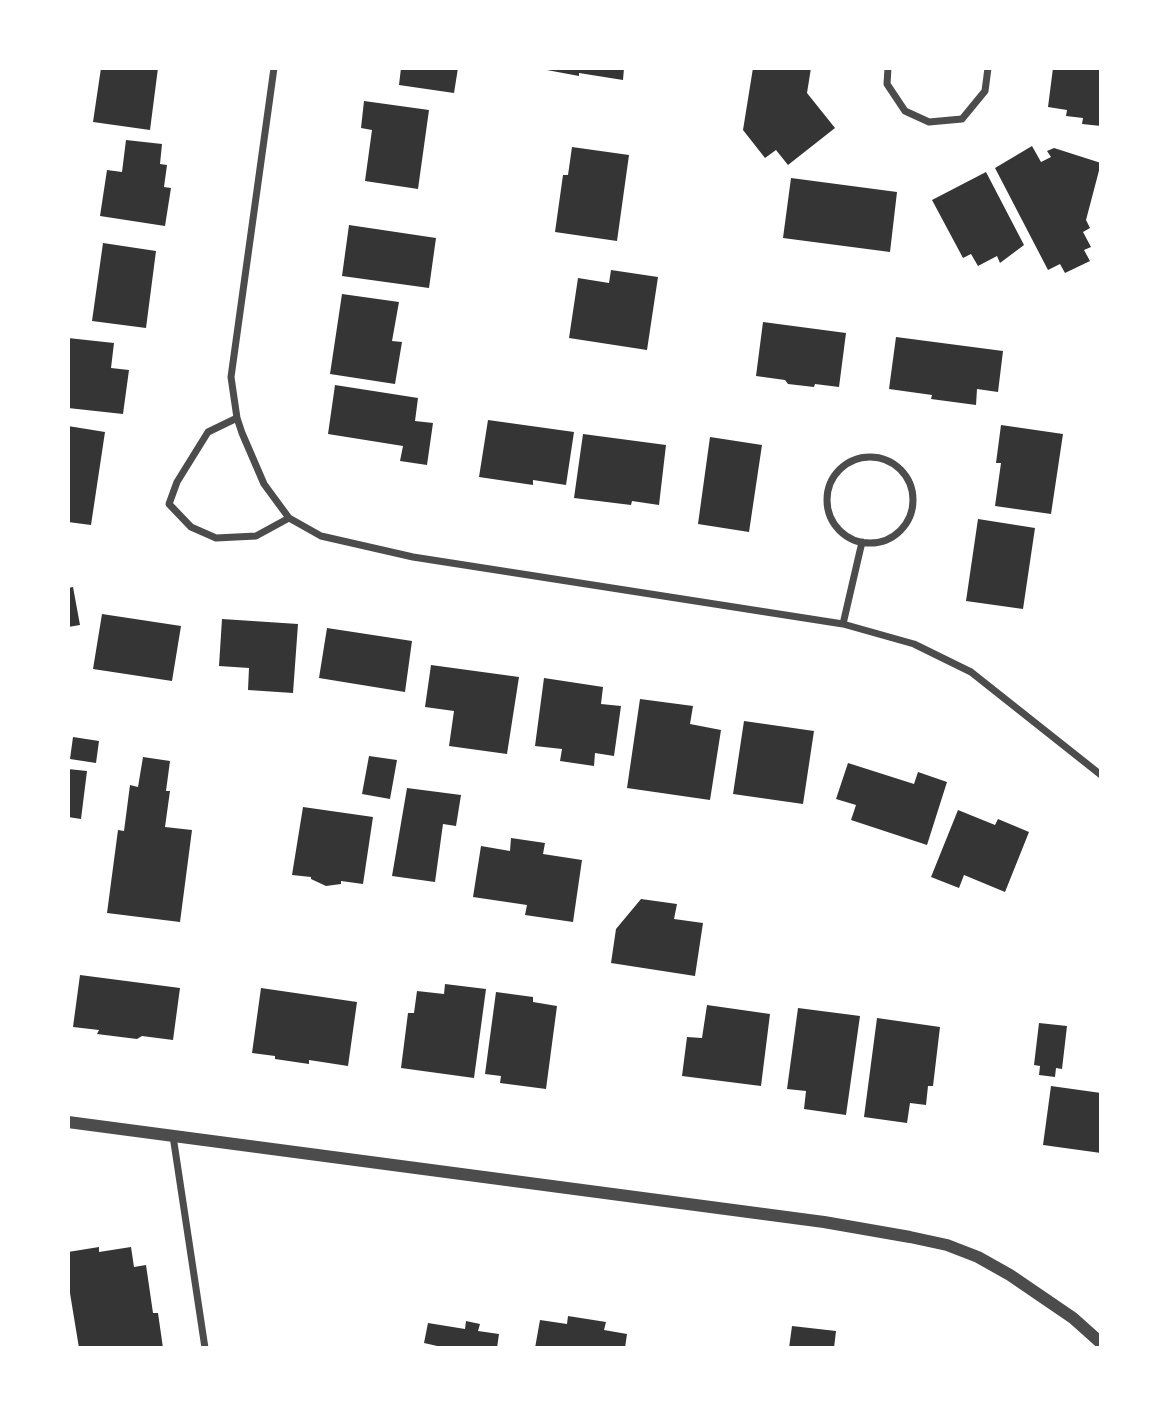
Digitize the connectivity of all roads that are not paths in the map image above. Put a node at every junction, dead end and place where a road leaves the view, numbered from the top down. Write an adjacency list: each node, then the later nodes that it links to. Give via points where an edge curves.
1 (274, 68): 4 (street, via 231,377)
2 (888, 68): 3 (street, via 887,85 905,111 929,122 962,120 985,91)
3 (988, 68)
4 (237, 418): 5 (street, via 264,484); 5 (street, via 208,432 177,482 169,505 191,527 216,538 256,536)
5 (289, 518): 7 (street, via 321,536 414,557)
6 (862, 542): 6 (street, via 875,543 900,532 913,508 913,495 902,471 877,457 863,457 837,472 827,499 837,527); 7 (street)
7 (843, 624): 8 (street, via 914,644 971,672)
8 (1101, 775)
9 (68, 1122): 10 (street)
10 (173, 1136): 11 (street, via 824,1222 947,1245 1010,1275); 12 (street)
11 (1101, 1343)
12 (205, 1348)

